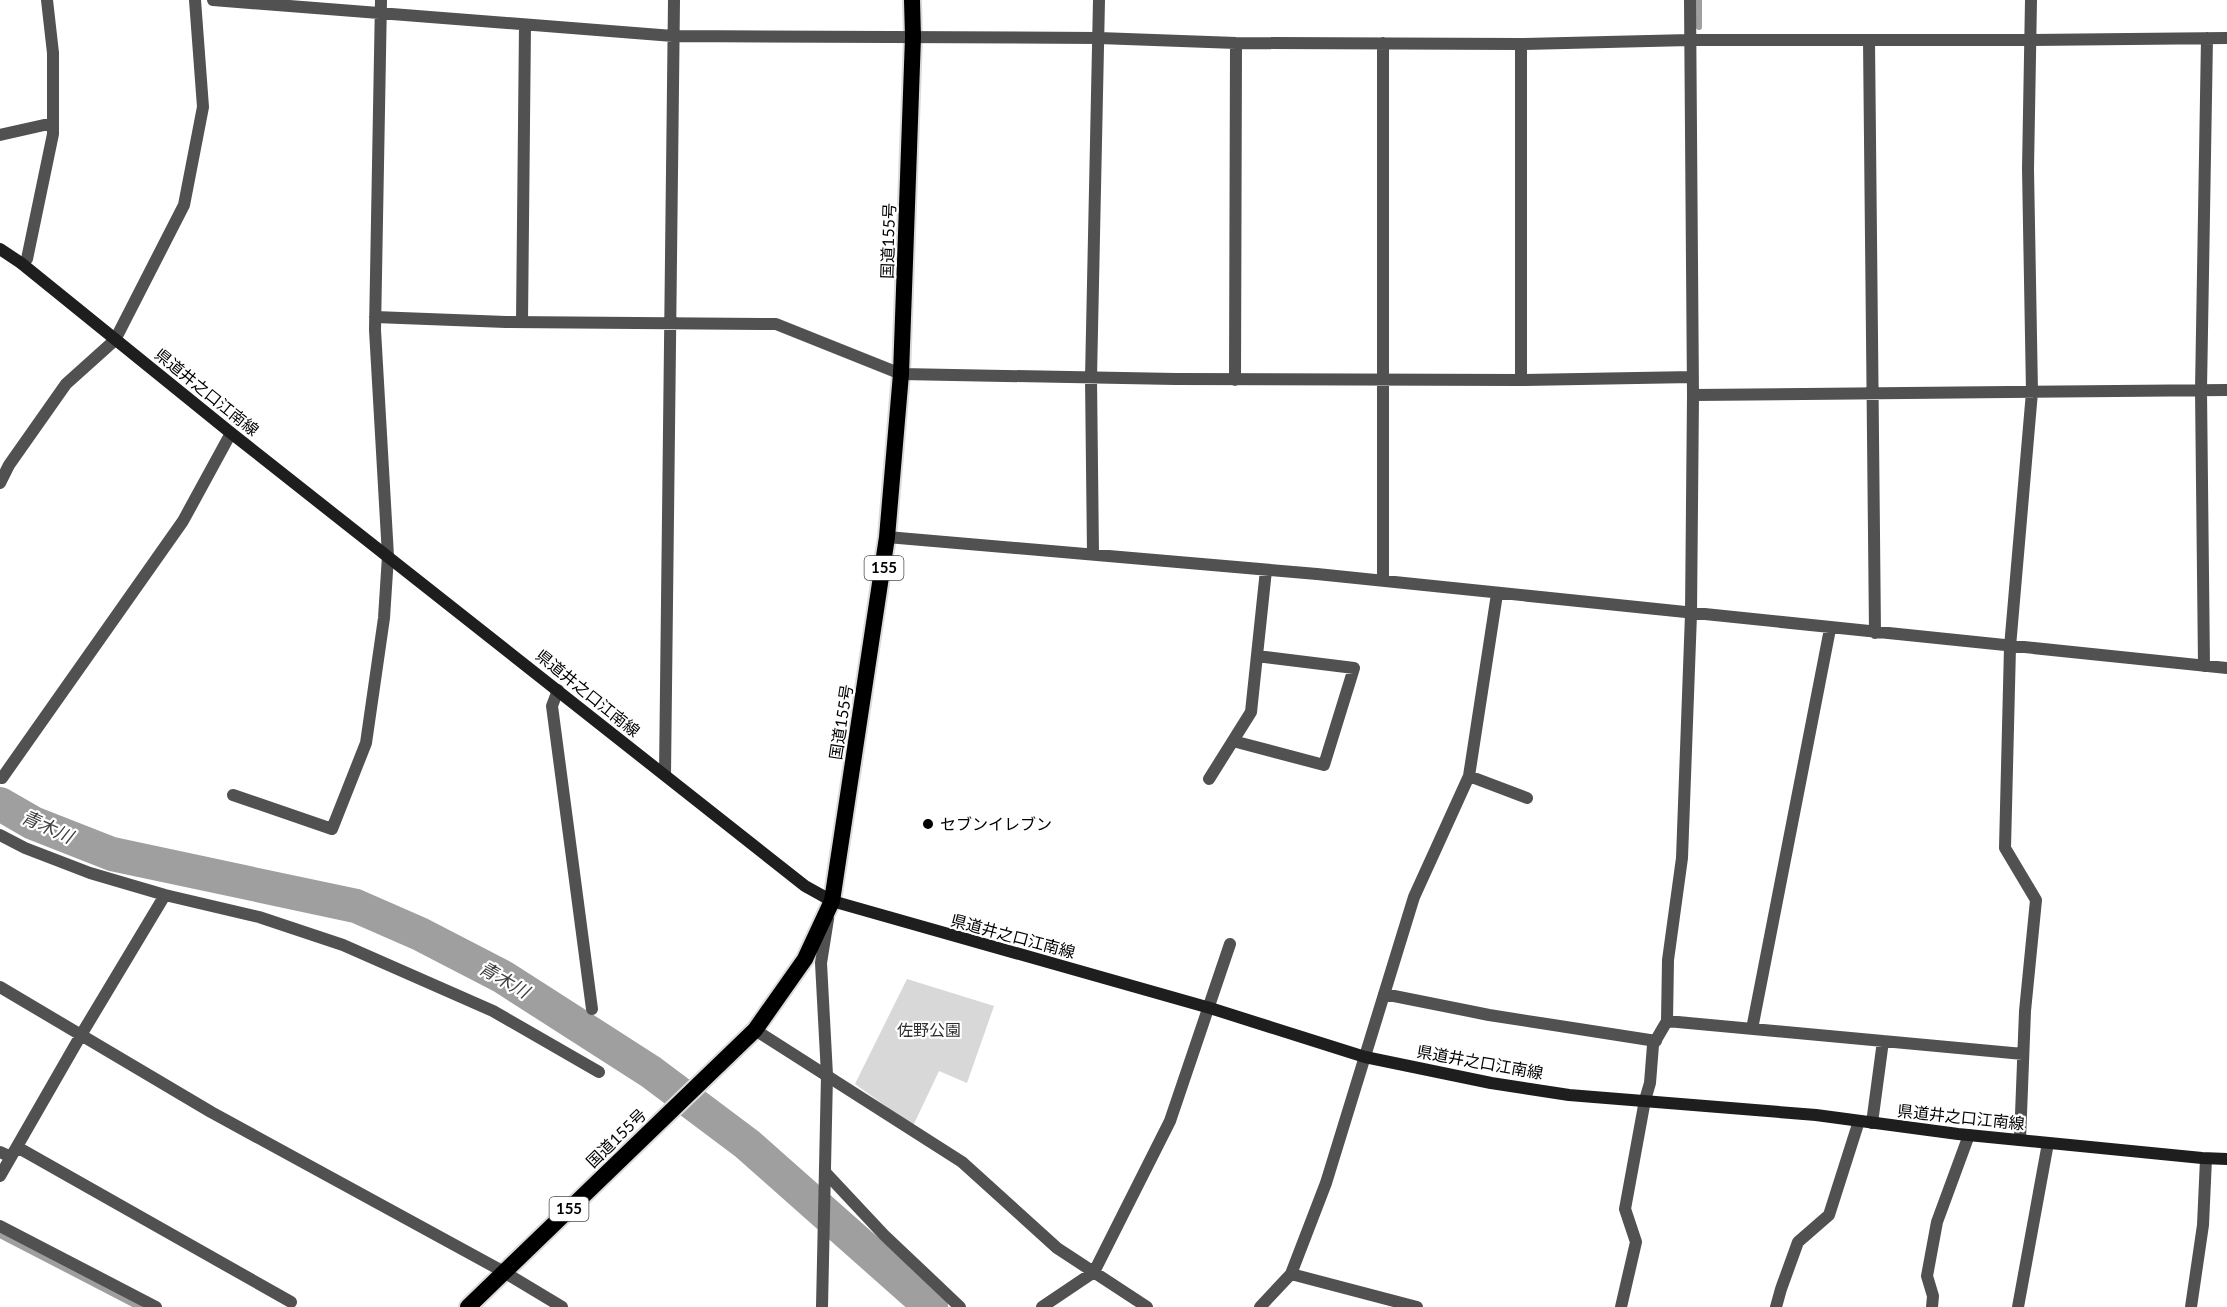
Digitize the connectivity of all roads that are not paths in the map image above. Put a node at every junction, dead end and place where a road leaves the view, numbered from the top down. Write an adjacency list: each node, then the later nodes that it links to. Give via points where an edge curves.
1 (47, 0): 23 (street, via 53,53)
2 (195, 0): 30 (street, via 203,106 184,205)
3 (213, 0): 10 (street)
4 (381, 0): 10 (street)
5 (674, 0): 12 (street)
6 (912, 0): 13 (highway, 国道155号 / 155)
7 (1099, 0): 14 (street)
8 (1690, 0): 17 (street)
9 (2031, 0): 19 (street)
10 (381, 14): 11 (street); 27 (street)
11 (525, 26): 12 (street); 28 (street)
12 (673, 36): 13 (street); 29 (street)
13 (913, 37): 14 (street); 31 (highway, 国道155号 / 155)
14 (1099, 38): 20 (street); 33 (street)
15 (2207, 38): 16 (street); 19 (street); 37 (street)
16 (2227, 38)
17 (1690, 40): 18 (street); 22 (street); 32 (street)
18 (1869, 40): 19 (street); 40 (street)
19 (2031, 40): 39 (street, via 2028,169)
20 (1236, 43): 21 (street); 34 (street)
21 (1383, 43): 22 (street); 35 (street)
22 (1521, 44): 36 (street)
23 (53, 123): 24 (street); 26 (street, via 27,259)
24 (0, 135)
25 (0, 249): 26 (main road, 県道井之口江南線)
26 (21, 263): 30 (main road, 県道井之口江南線)
27 (375, 317): 28 (street); 46 (street)
28 (522, 322): 29 (street)
29 (671, 322): 31 (street, via 776,324); 59 (street)
30 (115, 340): 42 (main road, 県道井之口江南線); 43 (street, via 66,384)
31 (901, 374): 33 (street); 44 (highway, 国道155号 / 155)
32 (1693, 377): 36 (street); 41 (street)
33 (1091, 378): 34 (street); 45 (street)
34 (1235, 380): 35 (street)
35 (1384, 380): 36 (street); 48 (street)
36 (1521, 380)
37 (2201, 390): 38 (street); 39 (street); 55 (street)
38 (2227, 390)
39 (2032, 392): 40 (street); 53 (street)
40 (1873, 393): 41 (street); 52 (street)
41 (1693, 395): 50 (street)
42 (231, 433): 46 (main road, 県道井之口江南線); 61 (street, via 183,521)
43 (0, 483)
44 (887, 537): 45 (street); 67 (highway, 国道155号 / 155)
45 (1094, 554): 47 (street)
46 (388, 556): 57 (main road, 県道井之口江南線); 63 (street, via 384,618 366,743 332,829)
47 (1266, 570): 48 (street); 54 (street)
48 (1383, 581): 49 (street)
49 (1497, 594): 50 (street); 60 (street)
50 (1691, 614): 51 (street); 73 (street, via 1682,858 1668,960)
51 (1830, 628): 52 (street); 74 (street)
52 (1875, 633): 53 (street)
53 (2010, 647): 55 (street); 79 (street, via 2005,848 2036,900)
54 (1257, 656): 58 (street, via 1251,712); 58 (street, via 1354,668 1324,765)
55 (2204, 666): 56 (street)
56 (2227, 668)
57 (558, 690): 59 (main road, 県道井之口江南線); 72 (street, via 552,706)
58 (1233, 741): 62 (street)
59 (666, 776): 67 (main road, 県道井之口江南線, via 805,886)
60 (1469, 776): 64 (street); 70 (street, via 1414,897)
61 (2, 778)
62 (1209, 779)
63 (233, 795)
64 (1527, 798)
65 (0, 835): 66 (street, via 90,873)
66 (165, 895): 76 (street); 81 (street, via 259,916 344,945 493,1011)
67 (832, 901): 71 (main road, 県道井之口江南線); 75 (highway, 国道155号 / 155, via 805,959); 82 (street, via 820,963)
68 (1230, 944): 71 (street)
69 (0, 987): 76 (street)
70 (1384, 994): 77 (street); 80 (street)
71 (1210, 1008): 80 (main road, 県道井之口江南線); 96 (street, via 1170,1121)
72 (592, 1009)
73 (1667, 1021): 74 (street); 77 (street)
74 (1752, 1029): 78 (street)
75 (754, 1030): 82 (street); 95 (highway, 国道155号 / 155)
76 (81, 1035): 89 (street); 95 (street, via 211,1112)
77 (1656, 1041): 83 (street)
78 (1883, 1041): 79 (street); 85 (street)
79 (2023, 1054): 87 (street)
80 (1365, 1057): 83 (main road, 県道井之口江南線, via 1491,1083 1569,1095); 97 (street, via 1326,1183)
81 (599, 1072)
82 (827, 1075): 93 (street); 96 (street, via 962,1162 1057,1248)
83 (1644, 1100): 84 (main road, 県道井之口江南線); 108 (street, via 1625,1209 1636,1242)
84 (1859, 1121): 85 (main road, 県道井之口江南線); 109 (street, via 1829,1215 1798,1242)
85 (1872, 1123): 86 (main road, 県道井之口江南線)
86 (1969, 1135): 87 (main road, 県道井之口江南線); 110 (street, via 1937,1222 1927,1276 1934,1296)
87 (2020, 1140): 88 (main road, 県道井之口江南線)
88 (2048, 1143): 90 (main road, 県道井之口江南線); 111 (street)
89 (9, 1152): 92 (street); 98 (street)
90 (2206, 1159): 91 (main road, 県道井之口江南線); 112 (street, via 2203,1225)
91 (2227, 1159)
92 (0, 1176)
93 (825, 1178): 102 (street); 103 (street)
94 (0, 1226): 99 (street)
95 (504, 1272): 100 (highway, 国道155号 / 155); 101 (street)
96 (1094, 1272): 104 (street); 105 (street)
97 (1291, 1274): 106 (street); 107 (street)
98 (291, 1302)
99 (156, 1307)
100 (468, 1307)
101 (562, 1307)
102 (822, 1307)
103 (960, 1307)
104 (1042, 1307)
105 (1147, 1307)
106 (1260, 1307)
107 (1417, 1307)
108 (1621, 1307)
109 (1776, 1307)
110 (1932, 1307)
111 (2018, 1307)
112 (2191, 1307)

